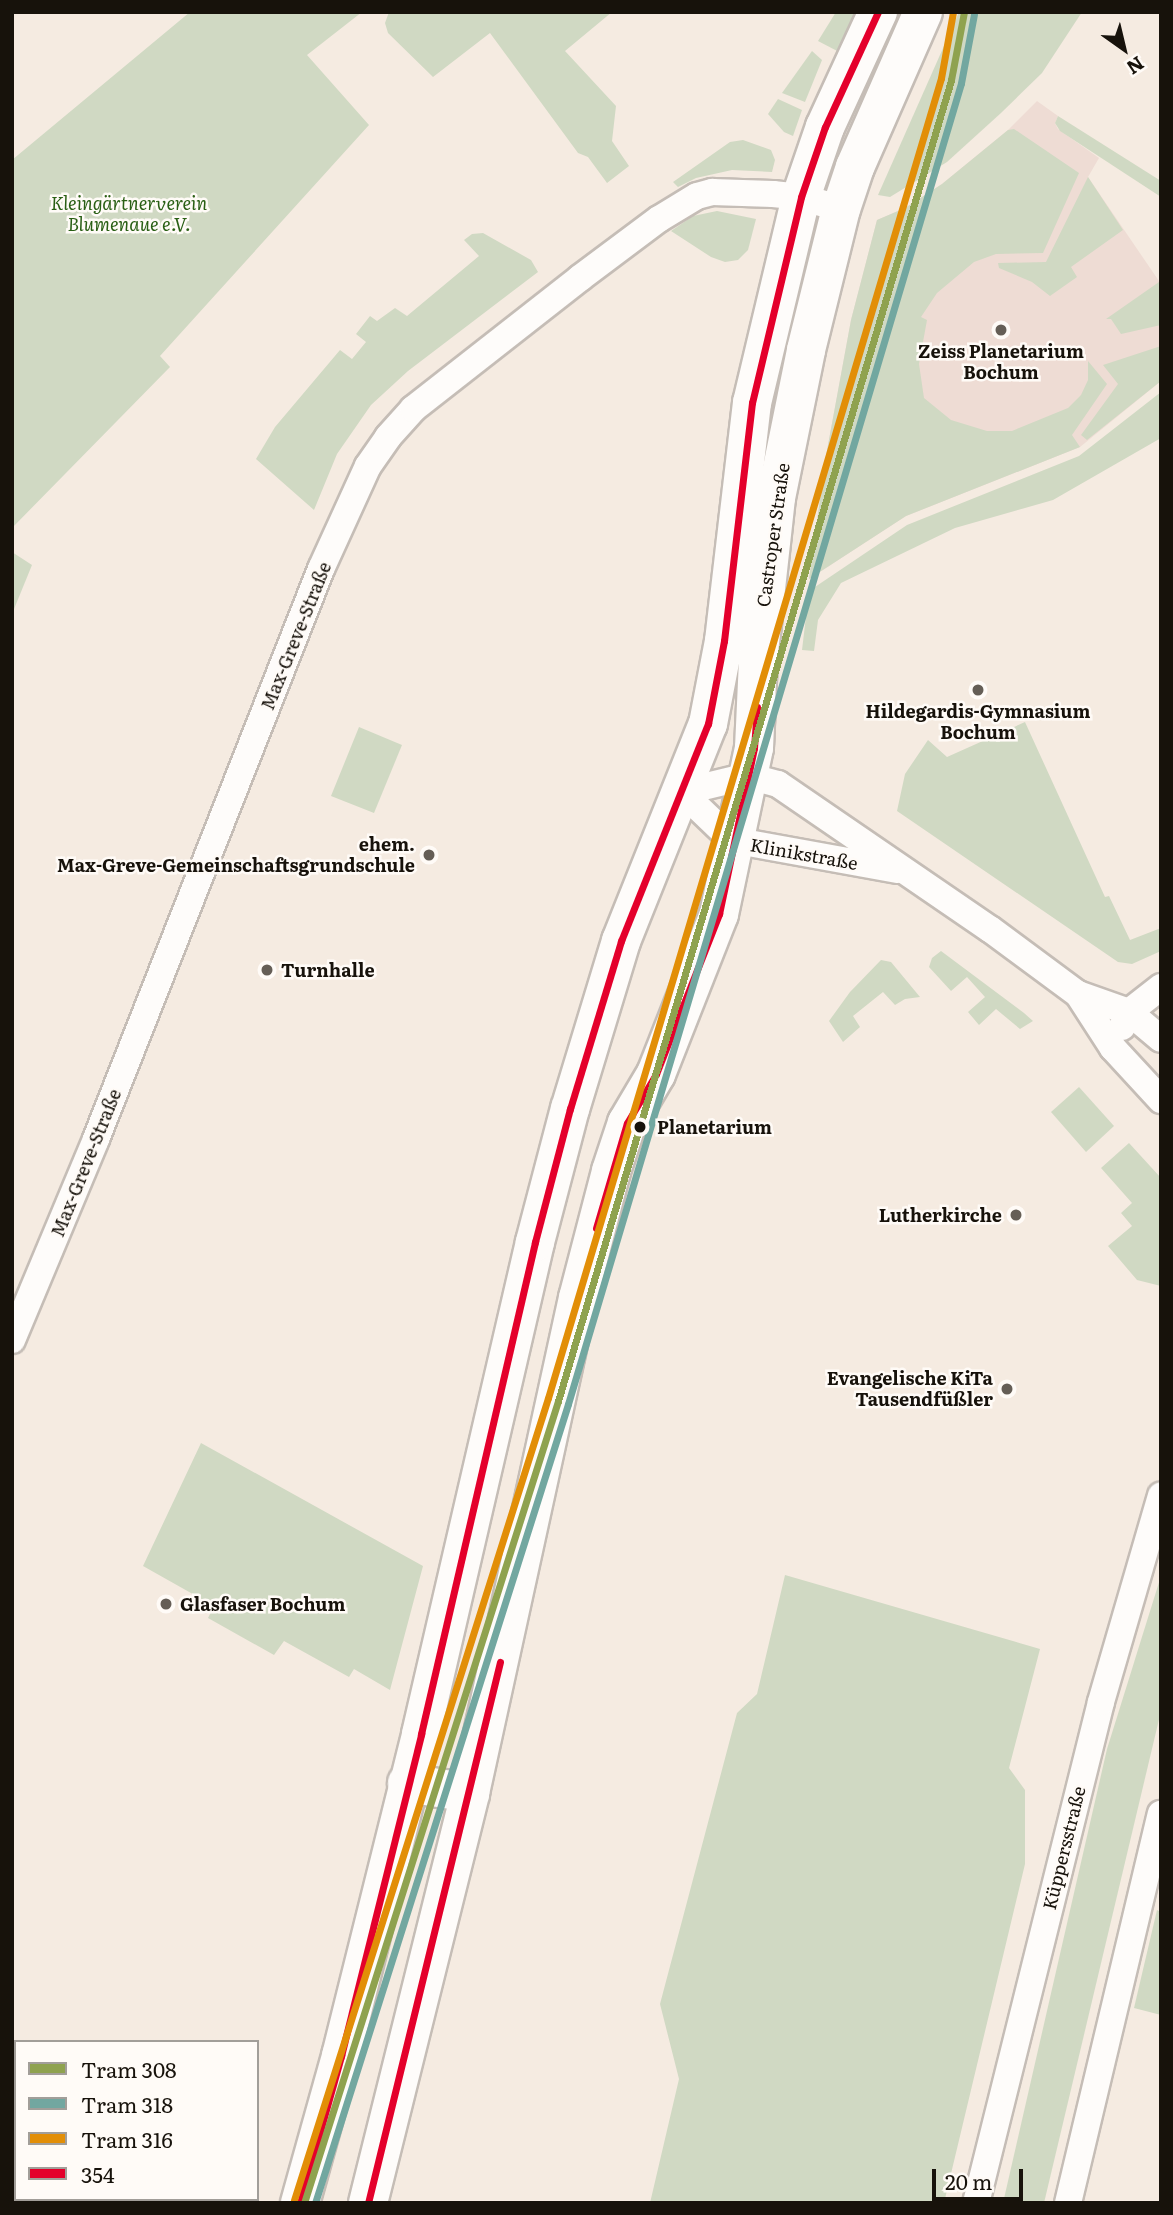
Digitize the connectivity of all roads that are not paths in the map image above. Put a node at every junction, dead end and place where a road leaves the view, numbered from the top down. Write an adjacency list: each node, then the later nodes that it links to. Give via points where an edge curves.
1 (878, 12): 3 (main road, Castroper Straße, via 825,127)
2 (923, 12): 4 (main road, Castroper Straße)
3 (801, 197): 4 (street, Max-Greve-Straße); 6 (main road, Castroper Straße, via 752,403 724,641 708,724); 16 (street, Max-Greve-Straße, via 712,192 674,209 413,409 368,466 321,569)
4 (841, 209): 5 (main road, Castroper Straße, via 776,498)
5 (748, 776): 6 (street); 7 (main road, Castroper Straße); 8 (street, Klinikstraße, via 778,784)
6 (682, 792): 7 (street, Klinikstraße); 18 (main road, Castroper Straße, via 621,941 570,1109 534,1242)
7 (732, 840): 8 (street, Klinikstraße); 19 (main road, Castroper Straße, via 719,914 656,1074 627,1123 611,1171 578,1298)
8 (906, 872): 10 (street, Klinikstraße)
9 (1161, 987): 11 (street)
10 (1078, 994): 11 (street, Klinikstraße); 14 (street, Klinikstraße)
11 (1129, 1012): 12 (street, Klinikstraße); 14 (street)
12 (1161, 1039)
13 (1161, 1052): 14 (street)
14 (1118, 1053): 15 (street, Klinikstraße)
15 (1161, 1100)
16 (12, 1340)
17 (1161, 1496): 23 (street, Küppersstraße, via 1101,1702)
18 (407, 1783): 19 (main road); 21 (main road, Castroper Straße)
19 (470, 1793): 22 (main road, Castroper Straße)
20 (1161, 1814): 24 (street)
21 (300, 2203)
22 (368, 2203)
23 (976, 2203)
24 (1068, 2203)

